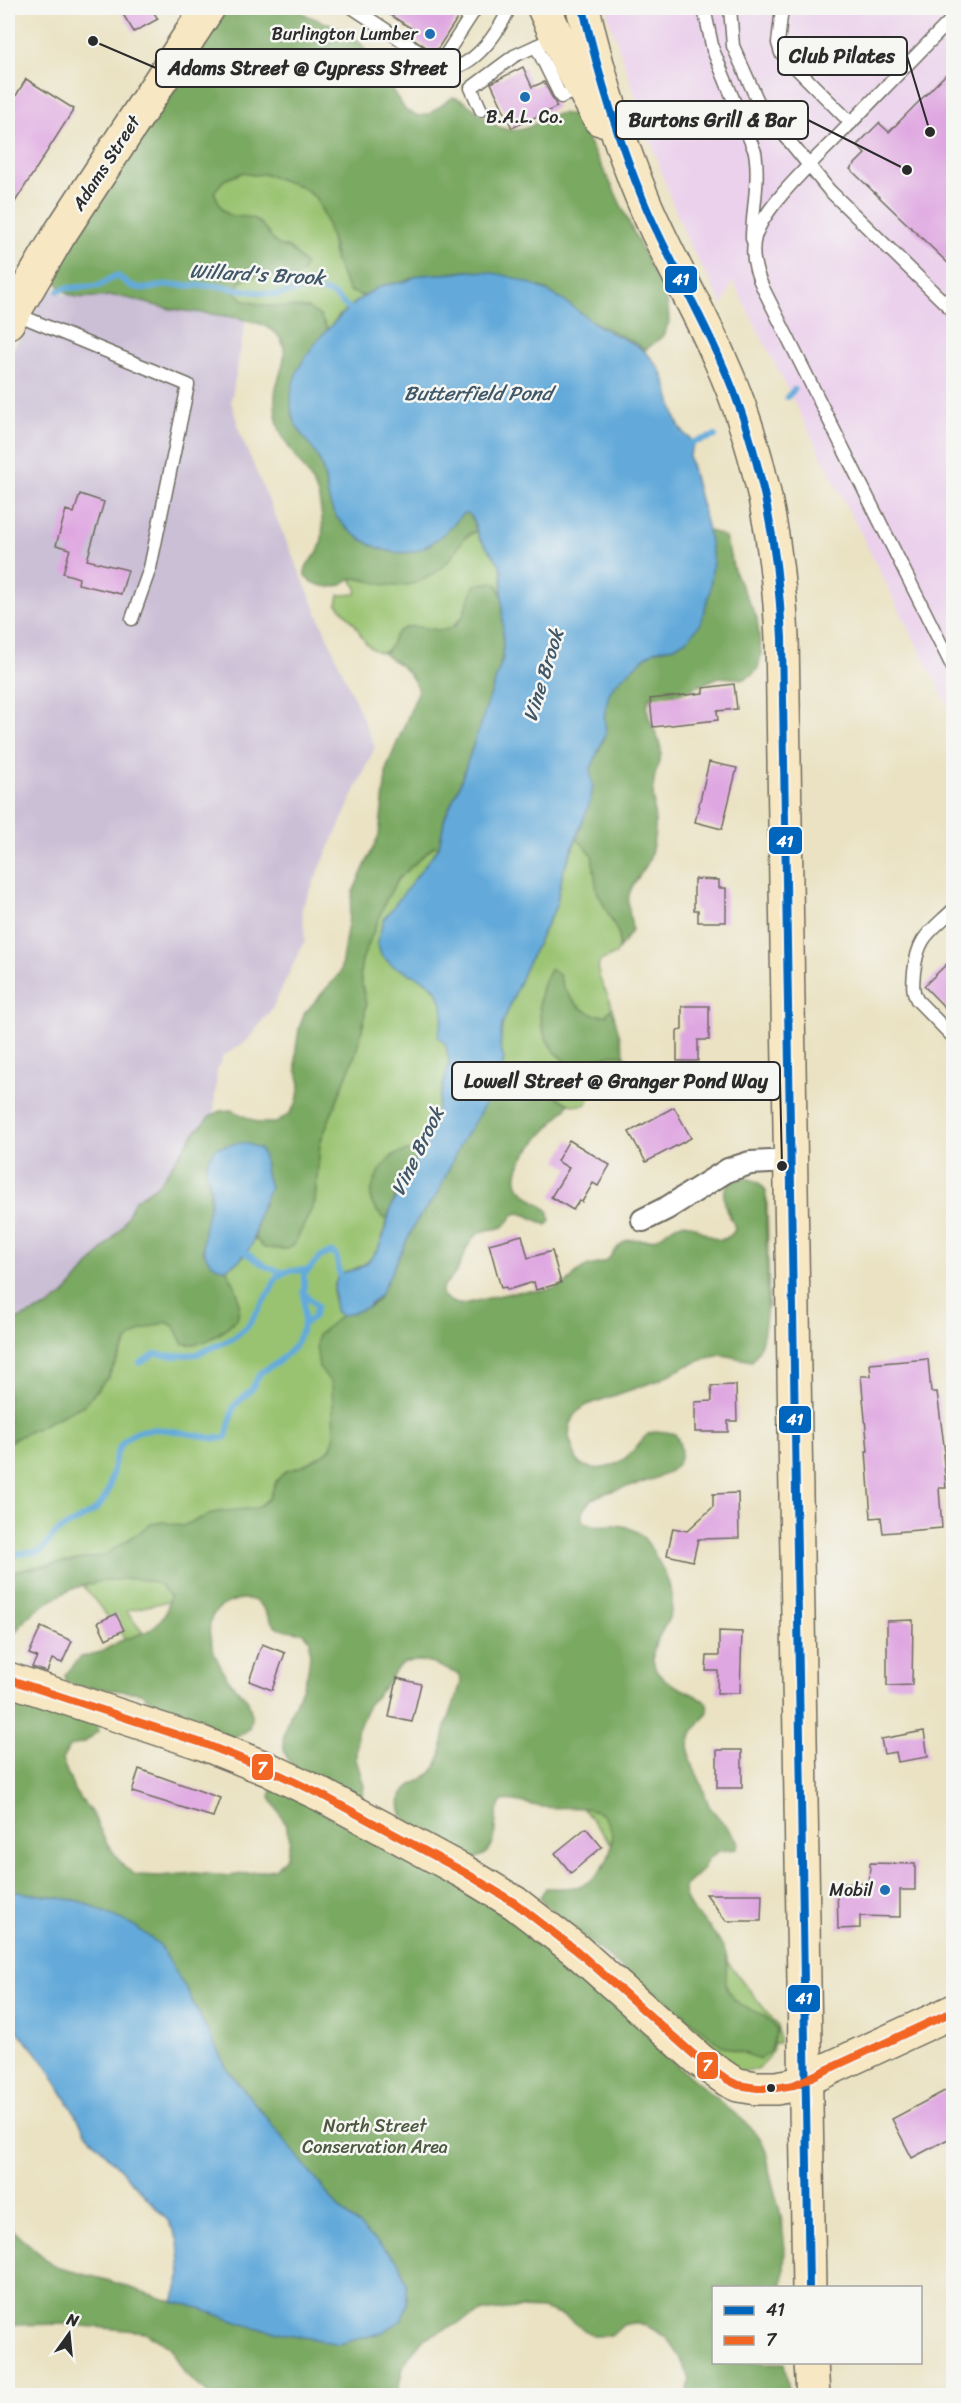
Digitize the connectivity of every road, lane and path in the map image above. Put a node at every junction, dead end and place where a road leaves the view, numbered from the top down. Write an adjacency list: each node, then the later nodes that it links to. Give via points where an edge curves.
1 (208, 8): 19 (main road, Adams Street)
2 (353, 8): 13 (lane)
3 (476, 8): 13 (lane)
4 (509, 8): 13 (lane, via 495,33 469,61 451,68)
5 (583, 8): 12 (main road)
6 (597, 8): 12 (street)
7 (704, 8): 18 (lane, via 712,50 755,152)
8 (730, 8): 17 (lane, via 733,45 751,90)
9 (782, 8): 15 (lane, via 778,44 781,53)
10 (954, 17): 15 (lane)
11 (546, 30): 14 (lane, via 471,88); 16 (main road)
12 (591, 41): 16 (main road)
13 (439, 65)
14 (481, 110)
15 (851, 123): 17 (lane)
16 (629, 164): 25 (main road, via 736,398 756,456 770,517 782,638)
17 (809, 166): 18 (lane, via 764,219); 20 (lane)
18 (753, 250): 22 (lane, via 756,271 768,299)
19 (13, 303): 21 (lane, via 188,385 150,568)
20 (954, 312)
21 (132, 619)
22 (954, 670)
23 (954, 909): 24 (lane, via 919,945 912,984 917,1000)
24 (954, 1038)
25 (791, 1161): 26 (street, via 750,1163 728,1170); 29 (main road)
26 (643, 1220)
27 (8, 1679): 29 (main road, via 202,1743 320,1794 522,1908 608,1977 701,2061 729,2080 748,2087 776,2088)
28 (954, 2011): 29 (main road)
29 (806, 2080): 30 (main road)
30 (809, 2286)
31 (811, 2364): 32 (main road)
32 (813, 2396)

